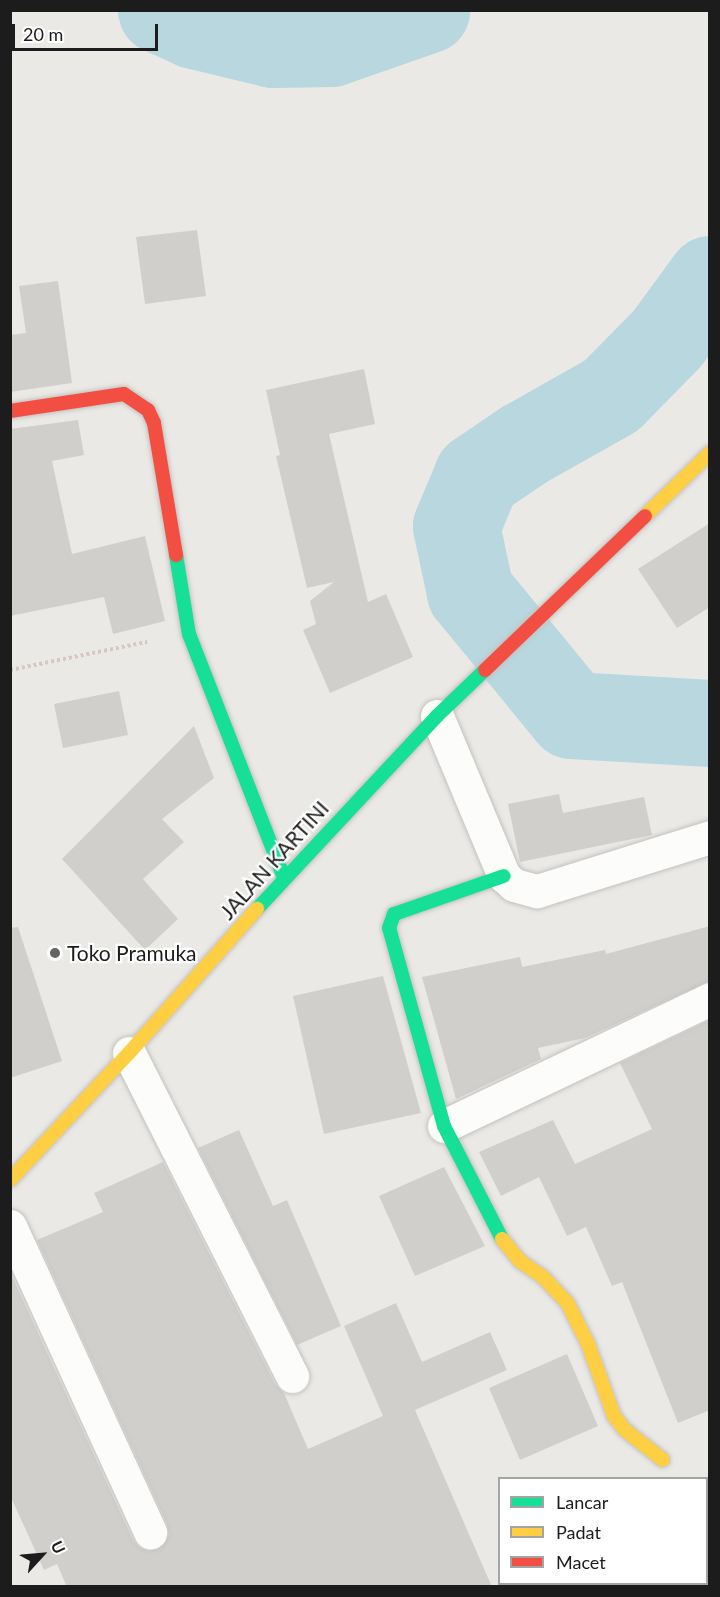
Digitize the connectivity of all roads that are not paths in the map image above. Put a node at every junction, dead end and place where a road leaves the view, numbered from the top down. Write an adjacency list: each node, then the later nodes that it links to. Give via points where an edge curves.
1 (10, 411): 6 (street, via 124,394 148,410 154,423 189,634)
2 (710, 453): 3 (street, JALAN KARTINI)
3 (448, 706): 5 (street); 6 (street, JALAN KARTINI)
4 (710, 837): 5 (street, via 537,891 514,885)
5 (504, 876): 9 (street, via 394,914 390,920)
6 (284, 878): 8 (street, JALAN KARTINI)
7 (710, 999): 9 (street)
8 (129, 1053): 10 (street, JALAN KARTINI); 12 (street)
9 (444, 1126): 13 (street, via 505,1245 568,1304 588,1344 614,1416 625,1430)
10 (10, 1180)
11 (10, 1226): 14 (street)
12 (292, 1376)
13 (663, 1460)
14 (150, 1532)

